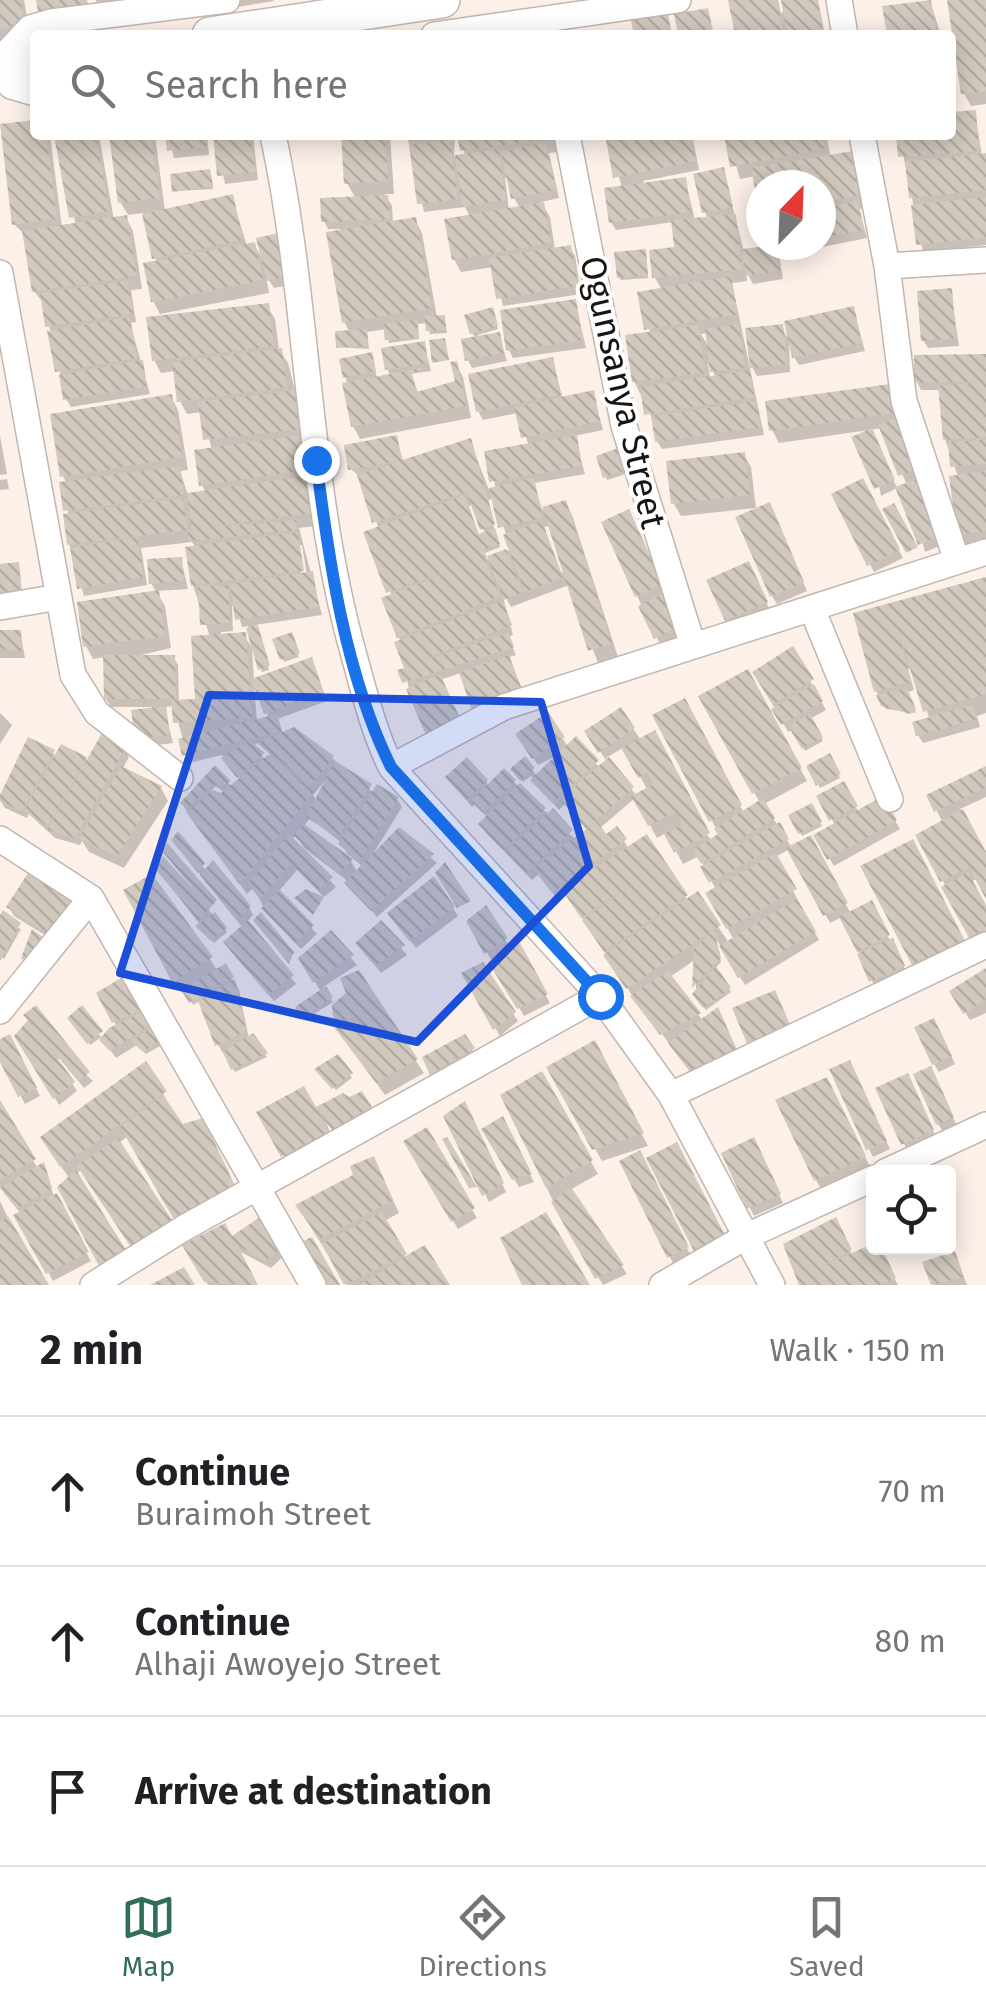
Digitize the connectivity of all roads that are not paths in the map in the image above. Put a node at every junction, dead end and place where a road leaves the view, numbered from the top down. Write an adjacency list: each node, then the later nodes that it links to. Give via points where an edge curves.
1 (228, 0): 9 (street, via 30,28)
2 (442, 0): 6 (street)
3 (678, 0): 5 (street)
4 (838, 0): 8 (street)
5 (551, 26): 7 (street)
6 (243, 30)
7 (499, 30)
8 (844, 30)
9 (16, 69)
10 (274, 140): 22 (street, via 328,552 377,738)
11 (568, 140): 21 (street, Ogunsanya Street, via 624,426)
12 (863, 140): 14 (street)
13 (986, 260): 14 (street)
14 (887, 266): 17 (street, via 904,401)
15 (0, 273): 18 (street)
16 (986, 552): 17 (street)
17 (956, 561): 20 (street)
18 (59, 597): 19 (street); 23 (street, via 72,675 97,714)
19 (0, 606)
20 (812, 609): 21 (street); 24 (street)
21 (693, 646): 22 (street, via 504,707)
22 (391, 767): 28 (street)
23 (180, 778)
24 (890, 799)
25 (0, 839): 26 (street)
26 (92, 898): 29 (street); 34 (street)
27 (986, 945): 30 (street)
28 (600, 996): 30 (street); 34 (street)
29 (0, 1011)
30 (671, 1095): 35 (street)
31 (986, 1125): 32 (street)
32 (899, 1165)
33 (866, 1182): 35 (street)
34 (255, 1190): 36 (street); 37 (street)
35 (747, 1236): 38 (street); 39 (street)
36 (93, 1285)
37 (313, 1285)
38 (662, 1285)
39 (772, 1285)

